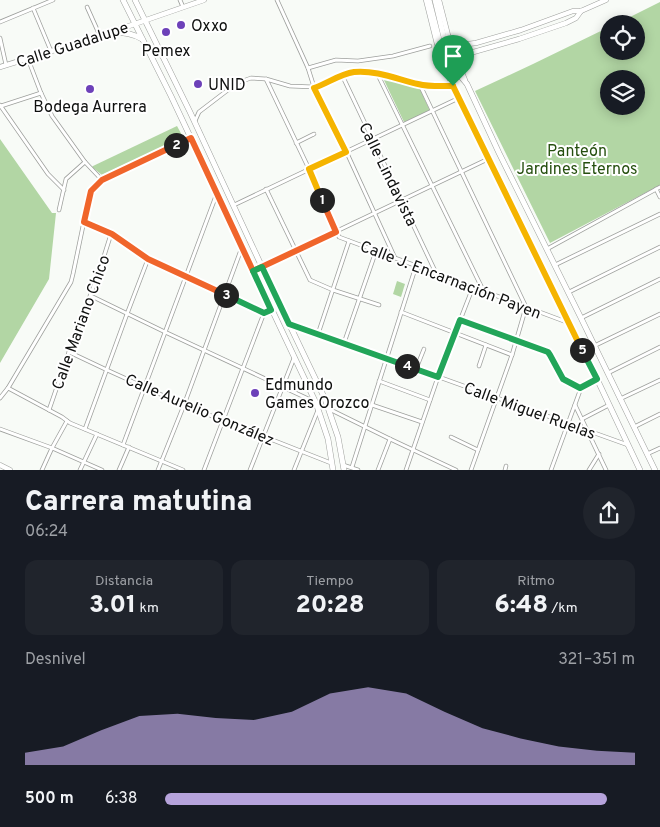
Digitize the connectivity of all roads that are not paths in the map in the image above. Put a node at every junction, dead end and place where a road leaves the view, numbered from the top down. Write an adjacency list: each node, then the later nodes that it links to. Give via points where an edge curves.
1 (53, 0): 14 (street)
2 (123, 0): 18 (main road)
3 (135, 0): 16 (main road)
4 (180, 0): 13 (street)
5 (204, 0): 13 (street, Calle Guadalupe)
6 (277, 0): 29 (street)
7 (427, 0): 36 (main road)
8 (435, 0): 34 (main road, via 450,55 457,72)
9 (439, 0): 21 (street)
10 (606, 0): 11 (street)
11 (596, 2): 15 (street)
12 (87, 7): 20 (street)
13 (183, 7): 16 (street, Calle Guadalupe)
14 (33, 8): 17 (street); 25 (street)
15 (581, 11): 21 (street, via 476,43 460,45); 30 (street, via 566,23 470,53 460,62)
16 (145, 20): 18 (street, Calle Guadalupe); 42 (main road)
17 (0, 22)
18 (134, 24): 19 (street, Calle Guadalupe); 23 (main road)
19 (112, 32): 20 (street, Calle Guadalupe); 23 (main road, via 127,32)
20 (100, 36): 25 (street, Calle Guadalupe)
21 (448, 36): 30 (street)
22 (0, 38): 27 (street)
23 (143, 39): 47 (main road)
24 (430, 46): 29 (street, via 393,56 358,61 336,60)
25 (51, 51): 26 (street, Calle Guadalupe)
26 (28, 58): 27 (street, Calle Guadalupe); 38 (street)
27 (6, 65): 28 (street, Calle Guadalupe)
28 (0, 67)
29 (308, 68): 37 (street)
30 (461, 69): 34 (street)
31 (377, 73): 32 (street); 35 (street); 45 (street)
32 (342, 75): 37 (street); 48 (street, Calle Lindavista)
33 (266, 79): 37 (street); 43 (street, via 251,78 236,83); 49 (street)
34 (467, 84): 73 (main road)
35 (420, 85): 36 (street); 41 (street)
36 (453, 86): 39 (main road)
37 (314, 88): 50 (street)
38 (41, 93): 40 (street); 52 (street, via 52,116)
39 (459, 98): 41 (street); 51 (main road)
40 (0, 106): 59 (street, via 48,174)
41 (432, 110): 45 (street); 54 (street)
42 (190, 112): 43 (street); 44 (main road)
43 (199, 112): 44 (street)
44 (195, 122): 63 (main road)
45 (403, 125): 48 (street); 56 (street)
46 (314, 134): 49 (street)
47 (191, 138): 55 (street); 60 (main road)
48 (372, 139): 50 (street); 62 (street, Calle Lindavista)
49 (296, 143): 53 (street)
50 (346, 152): 53 (street); 65 (street)
51 (488, 159): 54 (street); 102 (main road)
52 (85, 162): 55 (street); 59 (street, via 66,179)
53 (309, 169): 58 (street); 68 (street)
54 (461, 172): 56 (street); 93 (street)
55 (102, 180): 67 (street, via 91,191)
56 (432, 186): 62 (street); 87 (street)
57 (658, 188): 61 (street); 73 (street)
58 (266, 189): 63 (street); 74 (street)
59 (64, 190): 64 (street)
60 (217, 193): 71 (main road); 83 (street)
61 (660, 197)
62 (402, 200): 65 (street); 82 (street, Calle Lindavista)
63 (234, 205): 80 (main road)
64 (59, 210)
65 (375, 213): 68 (street); 76 (street)
66 (660, 214): 78 (street)
67 (84, 222): 69 (street); 127 (street, via 71,282)
68 (336, 232): 70 (street, Calle J. Encarnación Payen, via 338,238); 74 (street)
69 (112, 234): 77 (street); 90 (street, Calle Mariano Chico)
70 (349, 241): 75 (street, Calle J. Encarnación Payen); 86 (street)
71 (242, 246): 81 (main road); 89 (street)
72 (660, 247): 88 (street)
73 (547, 249): 78 (main road)
74 (296, 251): 80 (street); 86 (street, via 310,280)
75 (376, 251): 76 (street, Calle J. Encarnación Payen); 91 (street)
76 (395, 258): 79 (street, Calle J. Encarnación Payen)
77 (148, 259): 83 (street); 97 (street)
78 (555, 265): 88 (main road)
79 (416, 266): 82 (street, Calle J. Encarnación Payen); 95 (street)
80 (262, 267): 81 (street); 101 (main road)
81 (253, 271): 94 (main road)
82 (437, 274): 85 (street, Calle J. Encarnación Payen)
83 (186, 277): 89 (street); 103 (street)
84 (660, 279): 99 (street)
85 (473, 287): 87 (street, Calle J. Encarnación Payen); 100 (street)
86 (333, 290): 91 (street); 105 (street)
87 (483, 291): 93 (street, Calle J. Encarnación Payen)
88 (568, 292): 99 (main road)
89 (224, 294): 96 (street); 112 (street)
90 (90, 296): 97 (street); 113 (street, Calle Mariano Chico)
91 (359, 299): 92 (street); 107 (street)
92 (379, 305)
93 (526, 307): 102 (street, Calle J. Encarnación Payen); 106 (street)
94 (271, 310): 96 (street); 115 (main road)
95 (401, 312): 104 (street); 116 (street)
96 (264, 313): 118 (street)
97 (127, 314): 103 (street); 120 (street)
98 (660, 314): 109 (street)
99 (581, 318): 109 (main road)
100 (460, 320): 104 (street); 106 (street)
101 (289, 324): 105 (street, Calle Miguel Ruelas); 139 (main road)
102 (570, 324): 123 (main road)
103 (165, 332): 112 (street); 128 (street)
104 (455, 333): 108 (street); 122 (street)
105 (318, 334): 107 (street, Calle Miguel Ruelas)
106 (517, 340): 114 (street); 129 (street, via 548,352 563,379)
107 (344, 343): 116 (street, Calle Miguel Ruelas)
108 (486, 345): 114 (street); 117 (street)
109 (594, 346): 121 (main road)
110 (660, 347): 121 (street)
111 (424, 349): 119 (street)
112 (203, 350): 118 (street); 136 (street)
113 (69, 352): 120 (street, Calle Aurelio González); 140 (street, Calle Mariano Chico)
114 (512, 355): 130 (street)
115 (295, 358): 126 (street); 134 (main road)
116 (386, 358): 119 (street, Calle Miguel Ruelas); 125 (street)
117 (479, 366)
118 (243, 369): 126 (street); 145 (street)
119 (416, 369): 122 (street, Calle Miguel Ruelas)
120 (107, 370): 128 (street, Calle Aurelio González); 151 (street)
121 (607, 373): 132 (main road)
122 (438, 377): 130 (street, Calle Miguel Ruelas); 133 (street)
123 (597, 379): 129 (street); 138 (main road)
124 (660, 380): 132 (street)
125 (379, 382): 133 (street); 137 (street)
126 (283, 387): 134 (street); 154 (street)
127 (8, 388): 131 (street); 140 (street)
128 (145, 388): 136 (street, Calle Aurelio González); 157 (street)
129 (580, 388): 135 (street)
130 (497, 398): 147 (street, Calle Miguel Ruelas); 163 (street)
131 (0, 399)
132 (620, 399): 149 (main road)
133 (430, 400): 146 (street)
134 (316, 403): 141 (main road)
135 (575, 404): 143 (street); 147 (street)
136 (184, 405): 145 (street, Calle Aurelio González); 167 (street)
137 (372, 405): 146 (street); 148 (street)
138 (609, 405): 143 (street); 158 (main road)
139 (329, 408): 148 (street); 171 (main road)
140 (49, 410): 144 (street)
141 (319, 410): 164 (street); 169 (main road)
142 (660, 414): 149 (street)
143 (582, 418): 152 (street)
144 (67, 420): 151 (street); 160 (street)
145 (223, 421): 154 (street, Calle Aurelio González); 180 (street)
146 (422, 422): 162 (street)
147 (568, 424): 152 (street, Calle Miguel Ruelas); 189 (street)
148 (365, 427): 156 (street); 172 (street)
149 (634, 427): 166 (main road)
150 (0, 429): 160 (street)
151 (85, 429): 153 (street)
152 (587, 430): 158 (street, Calle Miguel Ruelas); 165 (street)
153 (97, 434): 157 (street); 168 (street)
154 (263, 437): 164 (street, Calle Aurelio González); 181 (street)
155 (451, 437): 163 (street)
156 (390, 439): 162 (street); 185 (street)
157 (123, 445): 159 (street)
158 (629, 446): 192 (main road)
159 (129, 447): 167 (street); 177 (street)
160 (52, 448): 168 (street); 174 (street)
161 (660, 448): 166 (street)
162 (412, 450): 186 (street); 187 (street)
163 (478, 450): 188 (street)
164 (301, 451): 169 (street, Calle Aurelio González); 182 (street)
165 (599, 454): 190 (street); 191 (street)
166 (647, 454): 193 (main road)
167 (162, 461): 178 (street); 179 (street)
168 (84, 462): 175 (street); 176 (street)
169 (332, 463): 183 (main road)
170 (0, 465): 173 (street)
171 (344, 467): 172 (street)
172 (352, 467): 184 (street)
173 (7, 469)
174 (42, 470)
175 (80, 470)
176 (102, 470)
177 (119, 470)
178 (158, 470)
179 (183, 470)
180 (204, 470)
181 (250, 470)
182 (294, 470)
183 (333, 470)
184 (358, 470)
185 (378, 470)
186 (406, 470)
187 (456, 470)
188 (471, 470)
189 (551, 470)
190 (589, 470)
191 (606, 470)
192 (640, 470)
193 (654, 470)

